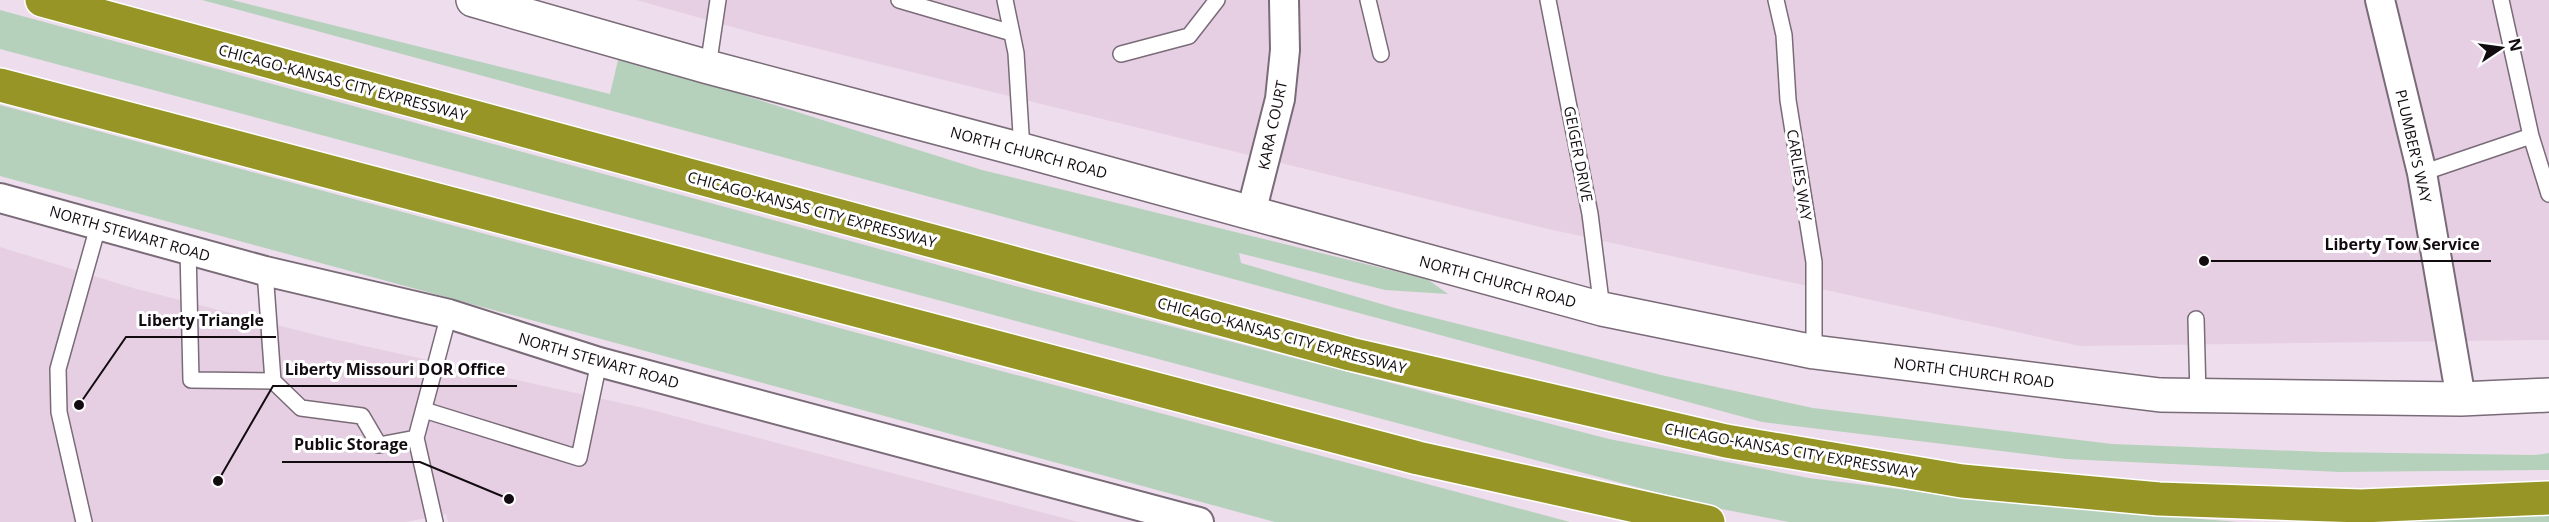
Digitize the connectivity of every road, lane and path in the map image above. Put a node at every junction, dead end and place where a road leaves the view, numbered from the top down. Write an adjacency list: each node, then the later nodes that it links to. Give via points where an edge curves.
1 (42, 0): 38 (highway, CHICAGO-KANSAS CITY EXPRESSWAY, via 1350,354 1726,441 1962,481 2159,499 2361,506)
2 (474, 0): 16 (main road, NORTH CHURCH ROAD)
3 (718, 0): 16 (lane)
4 (899, 0): 13 (lane)
5 (1005, 0): 13 (lane)
6 (1217, 0): 14 (lane, via 1190,36)
7 (1284, 0): 23 (street, KARA COURT, via 1285,50 1280,99)
8 (1368, 0): 15 (lane)
9 (1548, 0): 27 (lane, GEIGER DRIVE, via 1590,214)
10 (1776, 0): 30 (lane, CARLIES WAY, via 1784,34 1788,100 1814,262)
11 (2380, 0): 20 (street, PLUMBER'S WAY)
12 (2501, 0): 18 (lane)
13 (1012, 33): 19 (lane)
14 (1120, 54)
15 (1381, 54)
16 (708, 67): 19 (main road, NORTH CHURCH ROAD)
17 (0, 85): 42 (highway, via 1418,458)
18 (2531, 136): 20 (lane); 21 (lane)
19 (1022, 150): 23 (main road, NORTH CHURCH ROAD)
20 (2422, 173): 35 (street, PLUMBER'S WAY)
21 (2549, 195)
22 (0, 198): 24 (street, NORTH STEWART ROAD)
23 (1251, 213): 27 (main road, NORTH CHURCH ROAD)
24 (99, 223): 25 (street, NORTH STEWART ROAD); 39 (lane, via 58,369 59,412)
25 (188, 249): 26 (street, NORTH STEWART ROAD); 32 (lane, via 191,380)
26 (265, 271): 28 (street, NORTH STEWART ROAD); 32 (lane)
27 (1602, 309): 30 (main road, NORTH CHURCH ROAD)
28 (449, 314): 31 (street, NORTH STEWART ROAD); 36 (lane)
29 (2196, 319): 34 (lane)
30 (1814, 352): 34 (main road, NORTH CHURCH ROAD, via 2160,395)
31 (599, 362): 36 (lane, via 579,458); 41 (street, NORTH STEWART ROAD)
32 (273, 381): 37 (lane, via 301,408 362,416 379,445)
33 (2549, 395): 35 (main road, NORTH CHURCH ROAD)
34 (2198, 396): 35 (main road, NORTH CHURCH ROAD)
35 (2462, 399)
36 (424, 410): 37 (lane)
37 (416, 438): 40 (lane)
38 (2549, 498)
39 (84, 522)
40 (435, 522)
41 (1199, 522)
42 (1708, 522)

